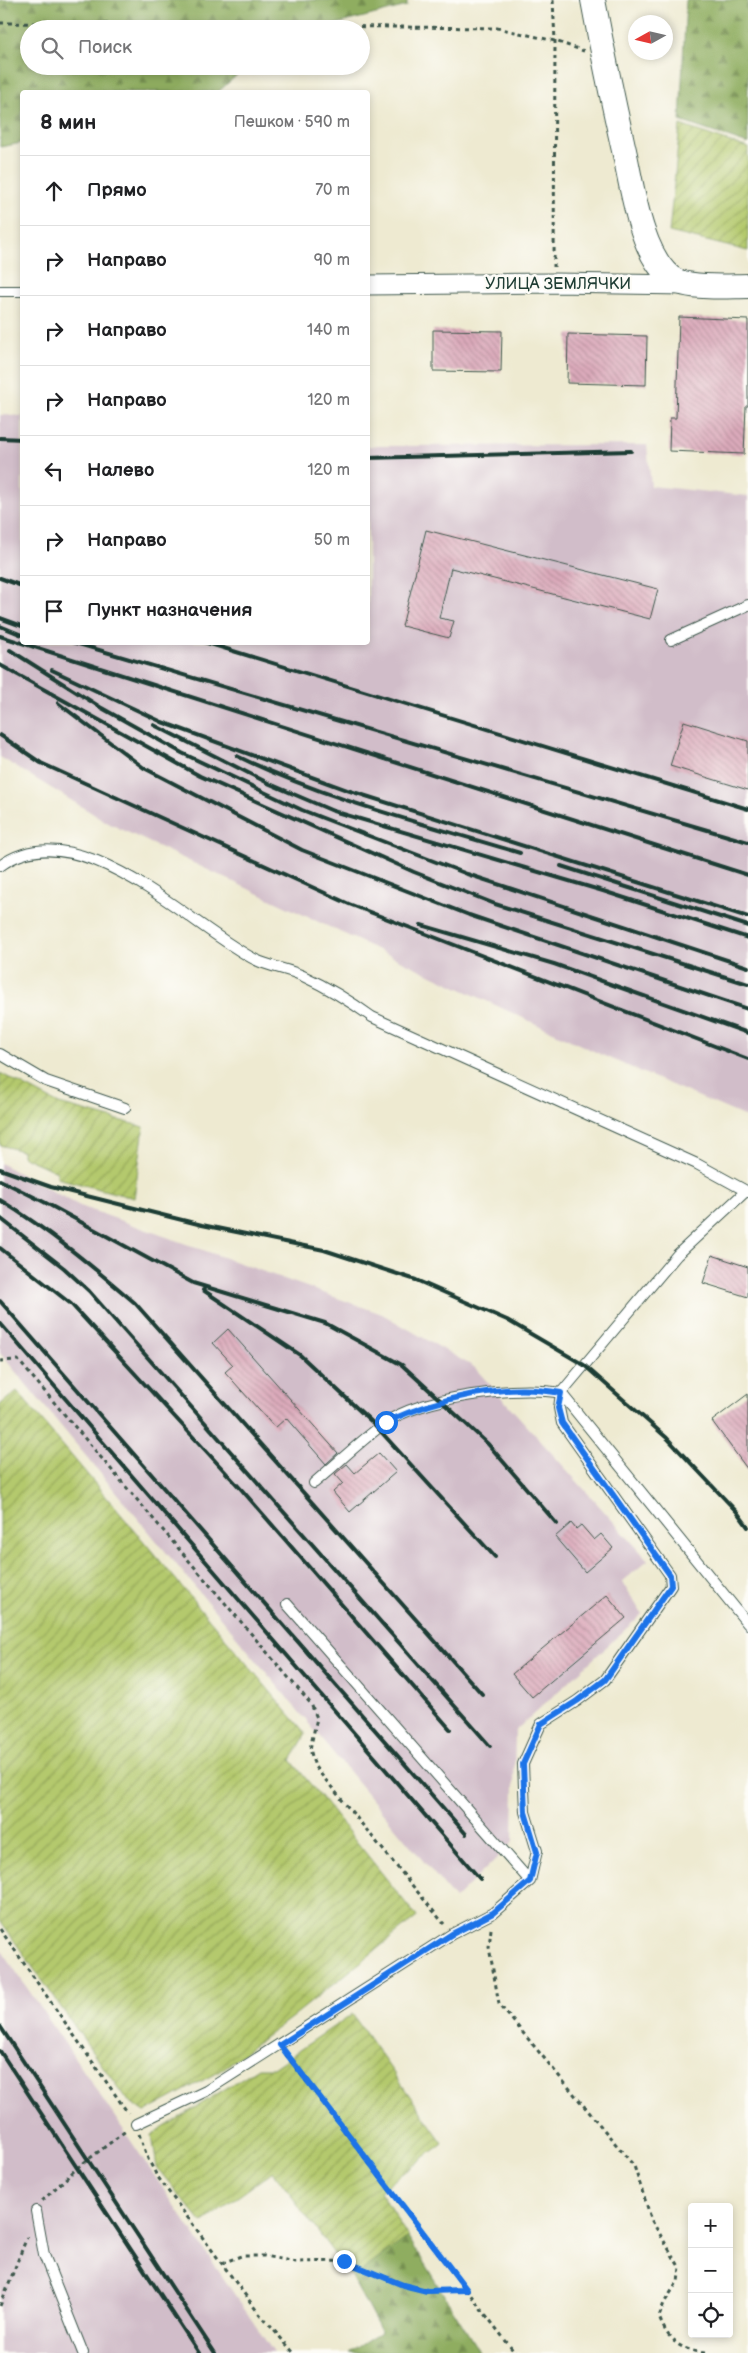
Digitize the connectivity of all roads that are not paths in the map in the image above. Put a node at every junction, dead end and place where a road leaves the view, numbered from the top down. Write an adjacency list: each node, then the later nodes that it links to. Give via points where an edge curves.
1 (593, 0): 2 (street, via 640,216 653,254 670,277)
2 (694, 285): 3 (street, УЛИЦА ЗЕМЛЯЧКИ); 4 (street, УЛИЦА ЗЕМЛЯЧКИ)
3 (370, 286)
4 (748, 286)
5 (20, 290): 6 (lane)
6 (0, 291)
7 (748, 605): 8 (lane)
8 (671, 640)
9 (0, 866): 12 (lane, via 19,856 48,850 64,850 98,861 167,899 217,938 258,960 302,975 350,1000 372,1016 697,1164)
10 (0, 1054): 11 (lane, via 46,1082)
11 (125, 1108)
12 (747, 1192): 13 (lane, via 677,1255)
13 (561, 1393): 14 (lane, via 507,1390 419,1407 386,1422); 16 (lane); 17 (lane, via 558,1408 562,1423 670,1575 671,1586 605,1680 541,1724 523,1764 525,1812 537,1852)
14 (314, 1483)
15 (288, 1604): 17 (lane)
16 (748, 1624)
17 (530, 1881): 18 (lane, via 493,1913 452,1934 206,2091)
18 (136, 2124)
19 (36, 2211): 20 (lane, via 44,2255)
20 (84, 2353)

